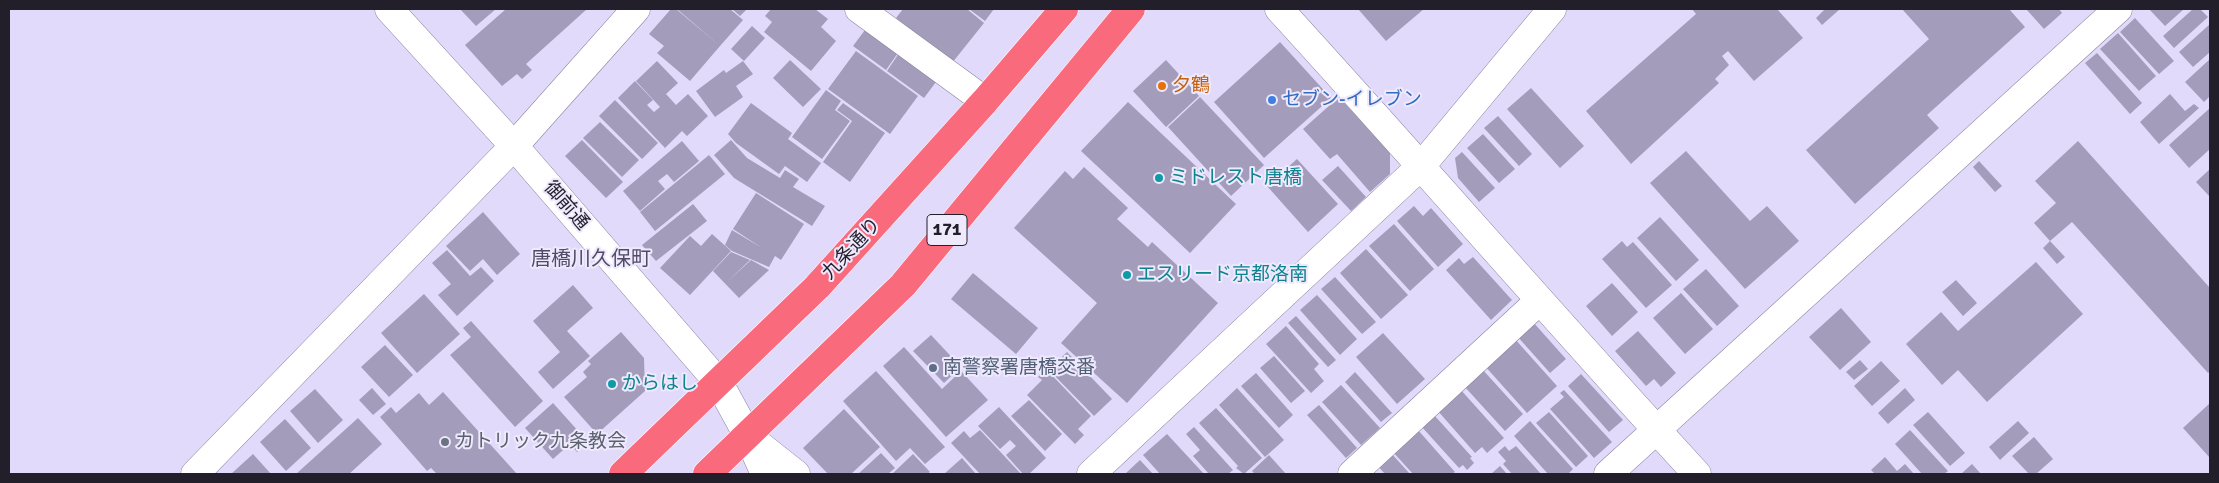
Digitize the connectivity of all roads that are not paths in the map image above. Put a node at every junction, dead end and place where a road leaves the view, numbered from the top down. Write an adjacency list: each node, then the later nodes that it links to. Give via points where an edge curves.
1 (388, 9): 10 (street, 御前通)
2 (636, 9): 10 (street)
3 (859, 9): 9 (street)
4 (1064, 9): 9 (highway, 九条通り)
5 (1131, 9): 15 (highway, 171, via 903,285)
6 (1279, 9): 11 (street)
7 (1552, 9): 11 (street)
8 (2118, 9): 14 (street)
9 (985, 101): 13 (highway, 九条通り, via 817,287)
10 (514, 146): 13 (street, 御前通); 16 (street)
11 (1422, 165): 12 (street); 21 (street)
12 (1539, 301): 14 (street); 22 (street)
13 (719, 383): 15 (street, 御前通); 17 (highway, 九条通り)
14 (1656, 430): 23 (street); 24 (street)
15 (748, 436): 18 (highway, 171); 19 (street); 20 (street, 御前通)
16 (195, 474)
17 (624, 474)
18 (707, 474)
19 (765, 474)
20 (796, 474)
21 (1091, 474)
22 (1352, 474)
23 (1608, 474)
24 (1697, 474)

